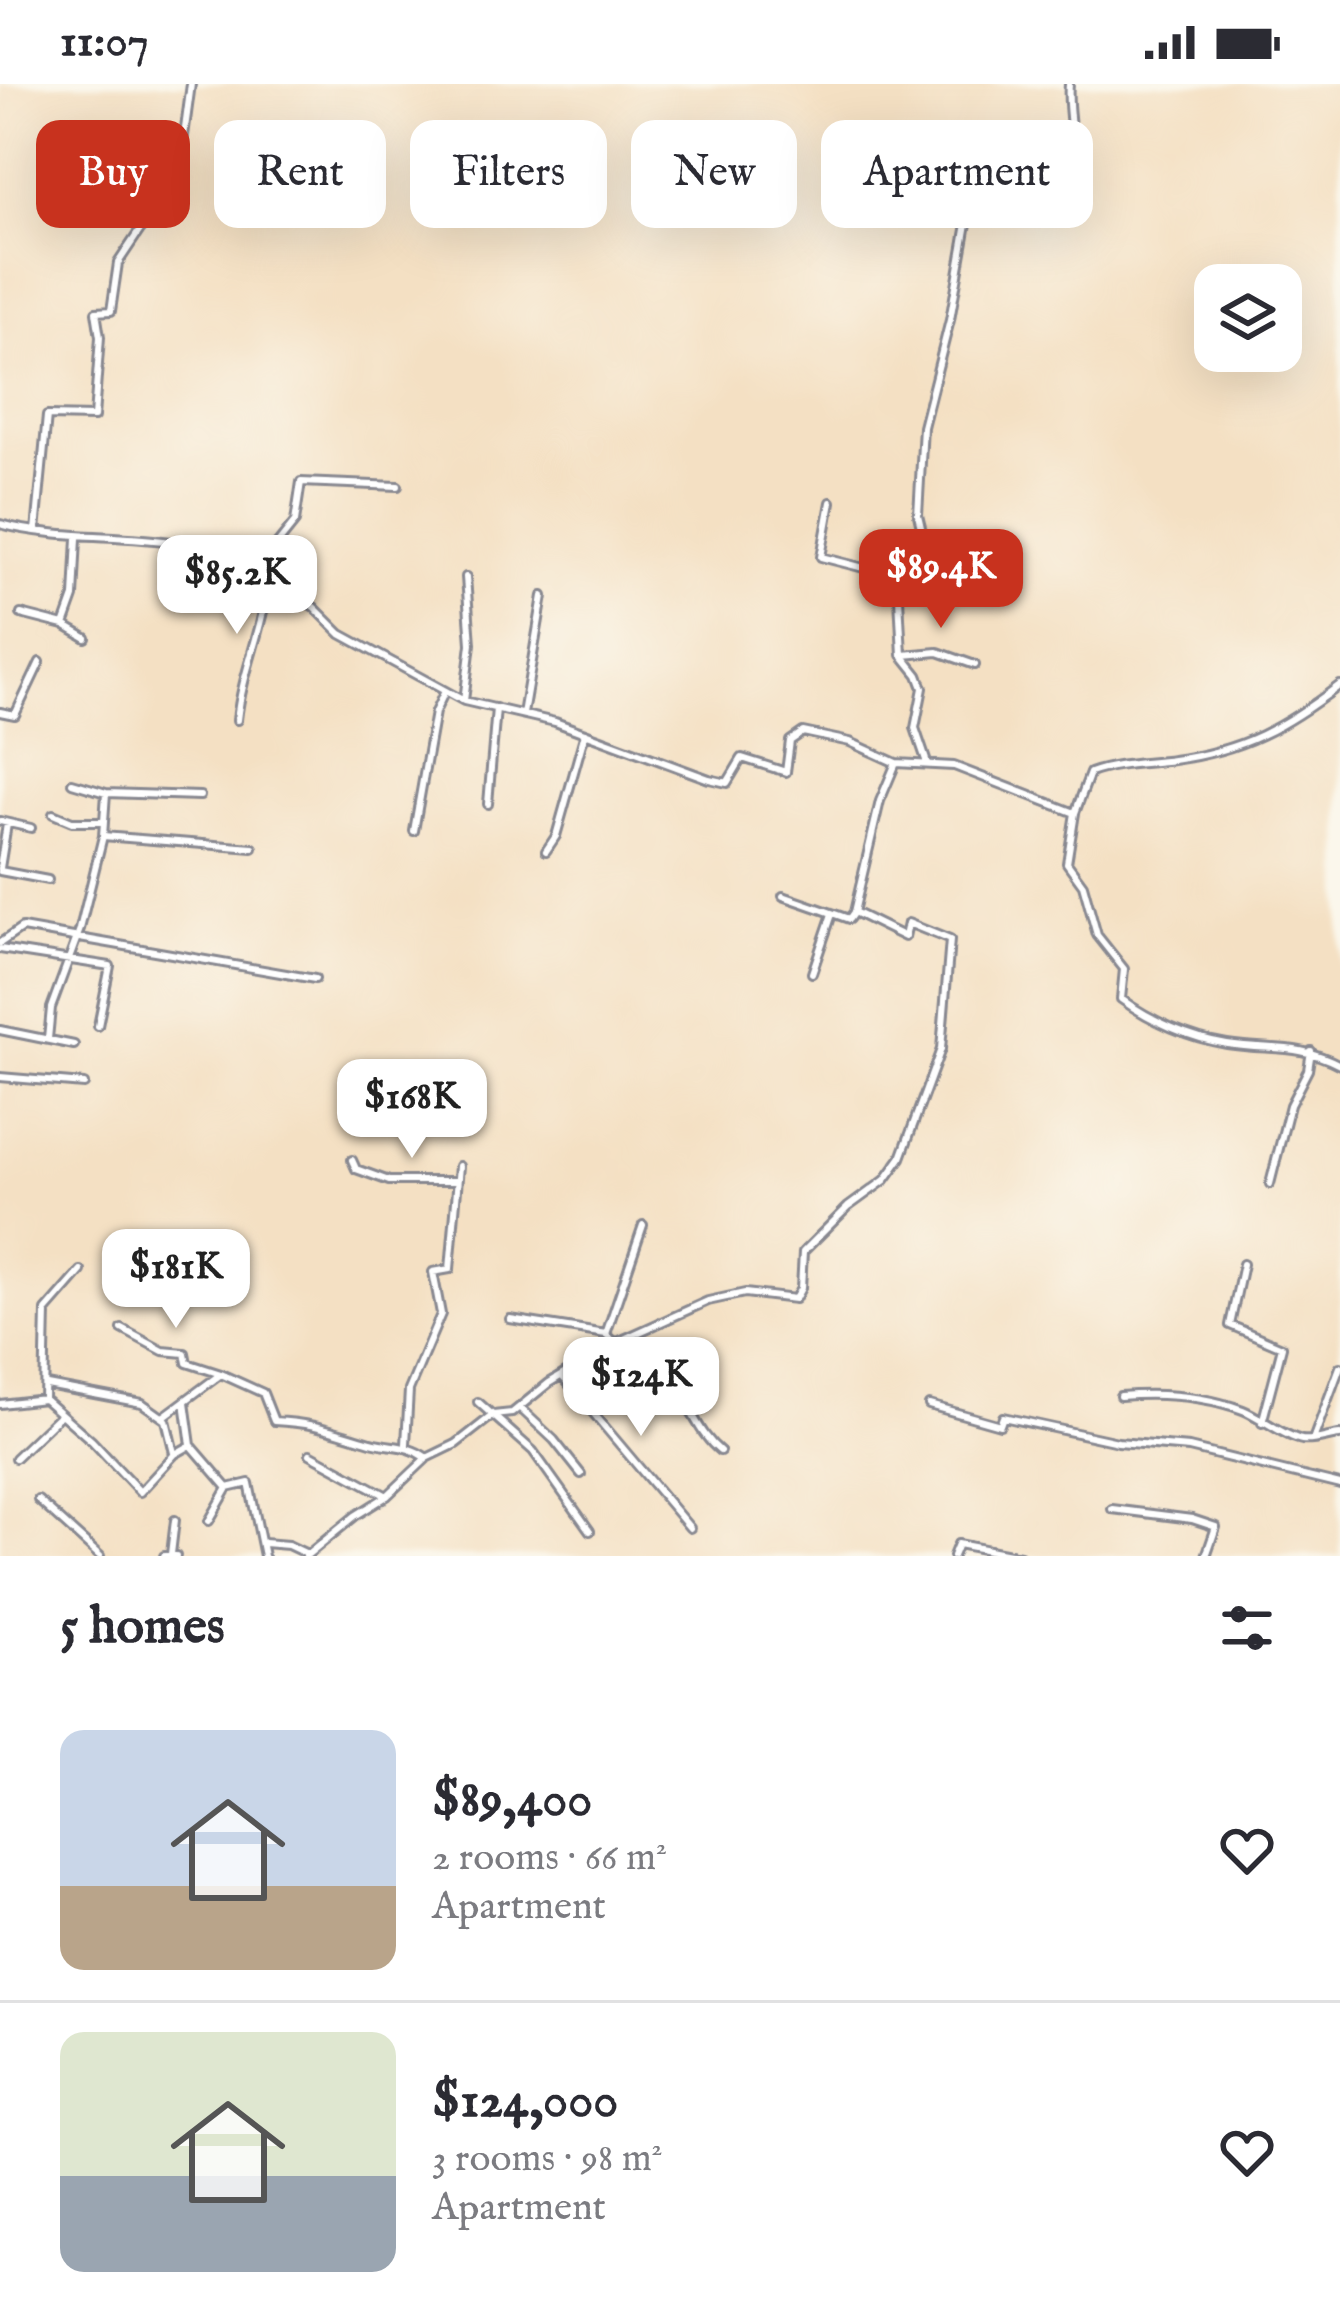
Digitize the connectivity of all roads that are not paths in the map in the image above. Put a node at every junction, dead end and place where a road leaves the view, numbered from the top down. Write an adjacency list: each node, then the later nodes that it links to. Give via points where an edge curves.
1 (190, 84): 6 (street, via 182,151 166,160 144,224 118,263 111,311 96,312 94,417 46,416)
2 (1069, 84): 10 (street, via 1076,160 1069,201 1058,213 1001,210 968,218 922,427 923,536)
3 (398, 486): 8 (street, via 302,482 295,522)
4 (831, 502): 10 (street, via 821,557)
5 (0, 524): 6 (street)
6 (36, 531): 7 (street)
7 (77, 538): 8 (street, via 173,542 246,565); 14 (street)
8 (263, 562): 11 (street)
9 (466, 577): 21 (street, via 471,644)
10 (903, 578): 16 (street)
11 (277, 581): 20 (street, via 341,634); 25 (street, via 268,587)
12 (543, 596): 24 (street)
13 (21, 614): 14 (street)
14 (64, 625): 15 (street)
15 (86, 638)
16 (902, 655): 18 (street, via 938,652); 28 (street, via 922,682 914,728)
17 (40, 662): 23 (street, via 15,715)
18 (975, 665)
19 (1340, 685): 33 (street, via 1250,744 1095,770)
20 (445, 691): 21 (street); 38 (street)
21 (464, 701): 22 (street)
22 (496, 708): 24 (street); 32 (street)
23 (0, 712)
24 (523, 714): 26 (street)
25 (237, 720)
26 (585, 733): 27 (street, via 727,783 742,758 786,772 790,741 803,732); 41 (street)
27 (896, 763): 28 (street); 45 (street)
28 (927, 763): 33 (street)
29 (72, 783): 30 (street)
30 (106, 794): 31 (street); 36 (street)
31 (200, 796)
32 (488, 804)
33 (1075, 813): 56 (street, via 1067,863 1083,885 1096,935 1124,968 1121,999 1222,1043)
34 (53, 814): 36 (street)
35 (4, 822): 37 (street); 42 (street)
36 (101, 822): 39 (street)
37 (31, 828)
38 (414, 831)
39 (103, 836): 40 (street); 47 (street)
40 (254, 848)
41 (546, 851)
42 (0, 869): 43 (street)
43 (48, 880)
44 (783, 896): 46 (street)
45 (854, 912): 46 (street, via 850,919); 70 (street, via 905,938 908,923 950,940 941,1049 901,1158 803,1252 795,1299 745,1293 709,1301)
46 (833, 914): 50 (street)
47 (76, 938): 48 (street, via 22,928); 49 (street); 51 (street)
48 (0, 946): 49 (street)
49 (68, 962): 52 (street, via 110,966); 54 (street)
50 (812, 974)
51 (315, 979)
52 (98, 1026)
53 (0, 1030): 54 (street)
54 (48, 1039): 55 (street)
55 (74, 1045)
56 (1311, 1049): 57 (street); 63 (street)
57 (1340, 1064)
58 (0, 1077): 59 (street)
59 (85, 1084)
60 (352, 1160): 62 (street, via 389,1181)
61 (459, 1166): 62 (street)
62 (455, 1180): 88 (street, via 450,1269 434,1272 441,1314 409,1390)
63 (1270, 1184)
64 (643, 1225): 69 (street)
65 (1244, 1264): 85 (street, via 1230,1325 1282,1351)
66 (81, 1270): 74 (street, via 46,1311)
67 (509, 1319): 69 (street)
68 (122, 1329): 72 (street)
69 (606, 1334): 70 (street)
70 (615, 1343): 73 (street); 90 (street, via 666,1380)
71 (1340, 1366): 87 (street)
72 (221, 1374): 77 (street); 88 (street, via 263,1393 274,1421)
73 (562, 1376): 81 (street); 103 (street)
74 (46, 1389): 76 (street); 84 (street, via 142,1403)
75 (1120, 1396): 85 (street, via 1217,1402)
76 (44, 1399): 79 (street); 82 (street)
77 (185, 1402): 84 (street); 89 (street)
78 (478, 1402): 83 (street)
79 (0, 1404)
80 (929, 1406): 96 (street, via 1000,1425 1004,1417 1190,1448)
81 (520, 1408): 83 (street); 95 (street)
82 (61, 1415): 91 (street, via 140,1492); 93 (street)
83 (493, 1415): 94 (street); 104 (street, via 533,1450)
84 (163, 1417): 91 (street)
85 (1262, 1423): 87 (street)
86 (1340, 1435): 87 (street)
87 (1312, 1440)
88 (406, 1444): 94 (street)
89 (191, 1445): 91 (street); 97 (street)
90 (720, 1451)
91 (175, 1454)
92 (310, 1454): 98 (street)
93 (15, 1458)
94 (427, 1458): 98 (street)
95 (581, 1474)
96 (1340, 1485)
97 (228, 1488): 102 (street); 105 (street, via 249,1483)
98 (386, 1496): 109 (street)
99 (38, 1500): 106 (street)
100 (1112, 1509): 112 (street, via 1216,1528)
101 (175, 1520): 107 (street)
102 (209, 1521)
103 (690, 1528)
104 (590, 1531)
105 (264, 1543): 108 (street); 109 (street)
106 (100, 1556)
107 (170, 1556)
108 (264, 1556)
109 (307, 1556)
110 (953, 1556): 111 (street, via 958,1544)
111 (1020, 1556)
112 (1206, 1556)

